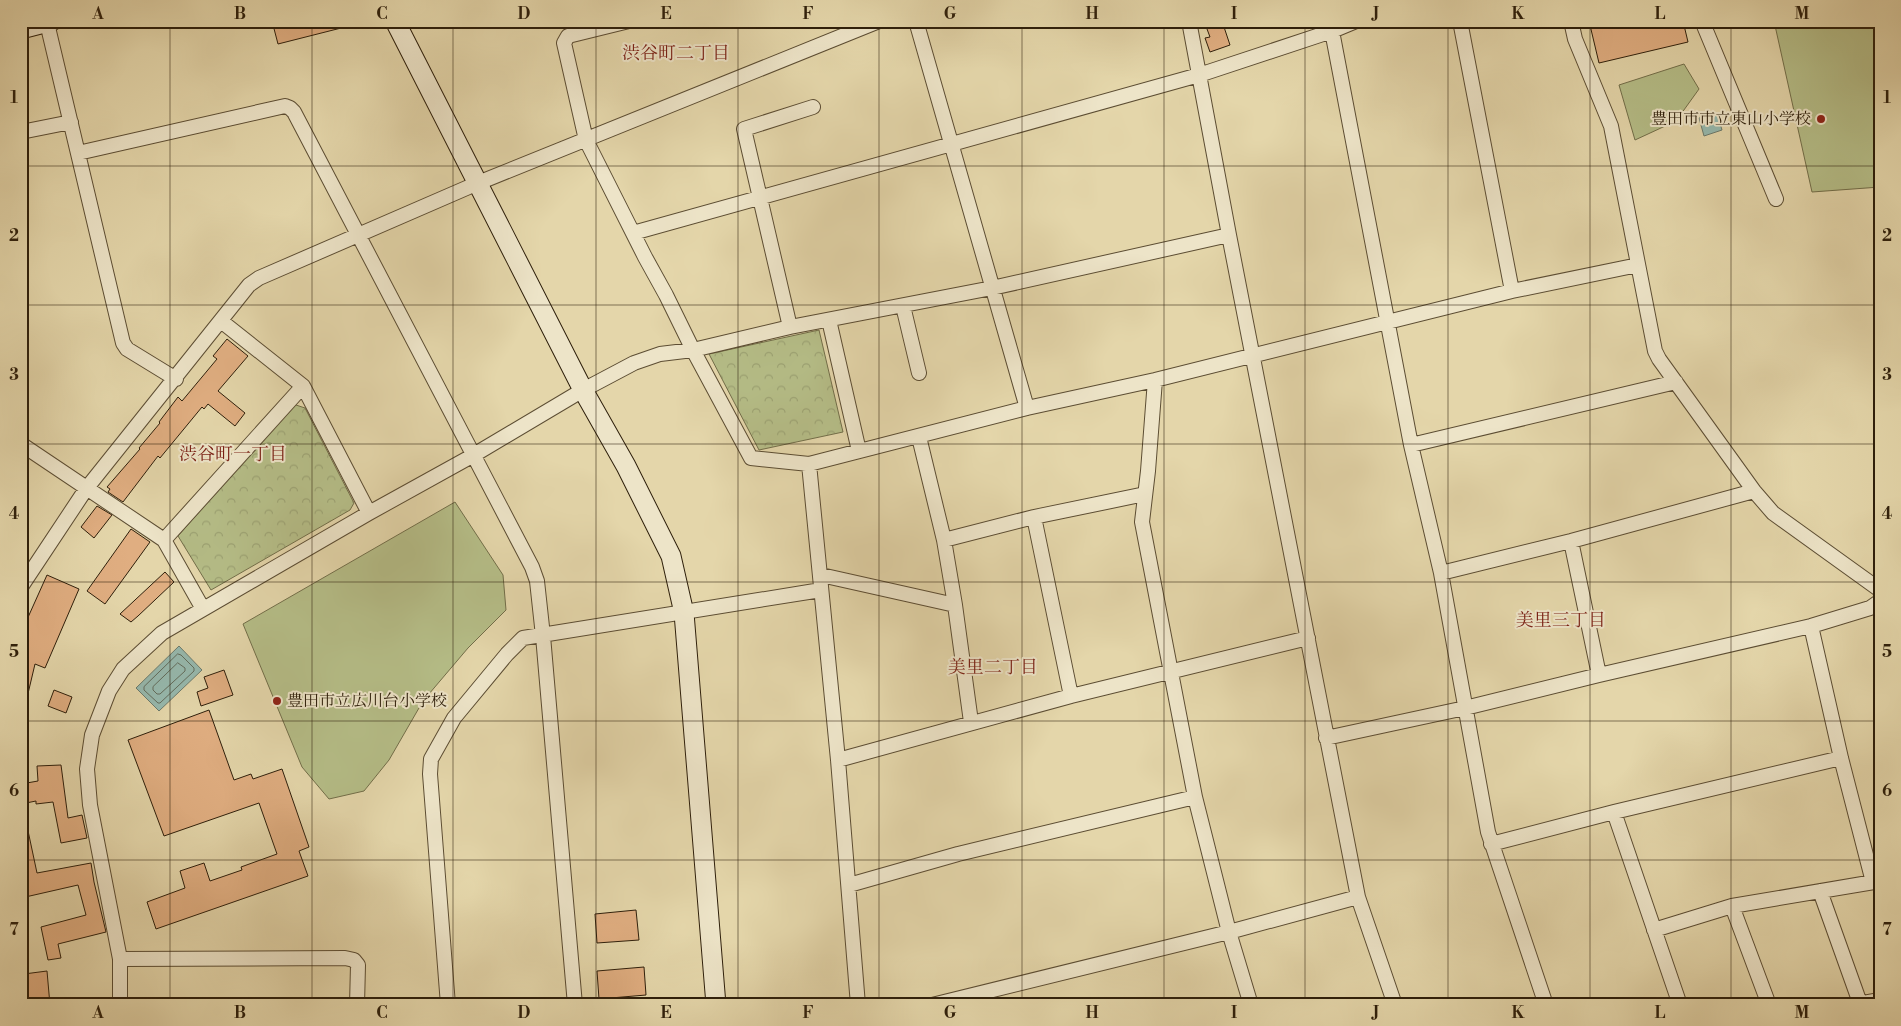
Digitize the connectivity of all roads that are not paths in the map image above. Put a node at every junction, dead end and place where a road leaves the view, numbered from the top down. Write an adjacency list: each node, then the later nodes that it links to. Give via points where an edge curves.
1 (396, 21): 20 (street)
2 (629, 21): 17 (street, via 568,36 564,43)
3 (879, 21): 17 (street)
4 (916, 21): 18 (street)
5 (1189, 21): 13 (street)
6 (1356, 21): 12 (street)
7 (1460, 21): 28 (street)
8 (1571, 21): 26 (street, via 1575,39 1611,126)
9 (1702, 21): 22 (street)
10 (49, 22): 11 (street); 15 (street)
11 (21, 29)
12 (1332, 32): 13 (street); 32 (street)
13 (1199, 75): 18 (street); 25 (street)
14 (813, 107): 21 (street, via 744,129)
15 (71, 122): 16 (street); 19 (street)
16 (21, 132)
17 (586, 140): 20 (street); 23 (street)
18 (952, 145): 21 (street); 27 (street)
19 (78, 153): 24 (street, via 285,106 294,112); 37 (street, via 123,343 127,349)
20 (478, 183): 24 (street); 41 (street)
21 (761, 196): 23 (street); 33 (street)
22 (1776, 199)
23 (633, 233): 34 (street)
24 (359, 235): 31 (street, via 259,278); 47 (street)
25 (1228, 235): 27 (street); 35 (street)
26 (1638, 264): 28 (street); 39 (street, via 1655,351)
27 (992, 288): 29 (street); 42 (street)
28 (1512, 291): 32 (street)
29 (903, 306): 30 (street); 36 (street)
30 (829, 320): 33 (street); 46 (street)
31 (221, 321): 37 (street); 40 (street)
32 (1388, 321): 35 (street); 45 (street)
33 (790, 327): 34 (street)
34 (693, 350): 41 (street, via 660,354 634,363); 48 (street, via 751,458)
35 (1254, 356): 38 (street); 68 (street)
36 (919, 372)
37 (176, 379): 49 (street)
38 (1155, 380): 42 (street); 51 (street)
39 (1676, 382): 45 (street); 50 (street)
40 (303, 386): 52 (street); 54 (street)
41 (583, 390): 47 (street); 65 (street, via 626,466 670,556)
42 (1027, 408): 43 (street)
43 (919, 436): 46 (street); 55 (street)
44 (21, 444): 49 (street)
45 (1412, 445): 57 (street)
46 (859, 451): 48 (street)
47 (472, 456): 52 (street); 67 (street, via 532,567 537,581)
48 (809, 464): 58 (street)
49 (86, 489): 54 (street); 59 (street)
50 (1754, 491): 56 (street); 61 (street, via 1773,513)
51 (1145, 494): 53 (street); 69 (street, via 1142,522)
52 (369, 513): 64 (street)
53 (1034, 517): 55 (street); 71 (street)
54 (164, 540): 64 (street)
55 (944, 540): 63 (street)
56 (1571, 541): 57 (street); 70 (street)
57 (1441, 573): 72 (street)
58 (821, 575): 60 (street); 63 (street)
59 (21, 587)
60 (821, 590): 65 (street); 76 (street)
61 (1880, 590)
62 (1880, 601): 66 (street, via 1870,608)
63 (955, 605): 73 (street)
64 (203, 610): 87 (street, via 162,633 122,669 109,691 92,735 86,769 87,785)
65 (684, 613): 67 (street); 94 (street)
66 (1811, 626): 70 (street); 75 (street)
67 (544, 636): 92 (street, via 523,638 507,654 454,718 431,758); 93 (street)
68 (1308, 638): 69 (street); 74 (street)
69 (1170, 672): 71 (street); 77 (street)
70 (1599, 675): 72 (street)
71 (1071, 696): 73 (street)
72 (1464, 708): 74 (street); 79 (street)
73 (971, 722): 76 (street)
74 (1326, 738): 83 (street)
75 (1841, 758): 78 (street); 80 (street)
76 (838, 760): 81 (street)
77 (1195, 797): 81 (street, via 958,854); 86 (street)
78 (1614, 812): 79 (street); 85 (street)
79 (1490, 844): 99 (street)
80 (1877, 881): 82 (street)
81 (849, 885): 95 (street)
82 (1820, 891): 84 (street); 89 (street)
83 (1358, 897): 86 (street); 98 (street)
84 (1732, 906): 85 (street); 101 (street)
85 (1654, 930): 100 (street)
86 (1229, 932): 96 (street); 97 (street)
87 (120, 959): 90 (street); 91 (street, via 345,958 354,960 358,965)
88 (1880, 1000): 89 (street)
89 (1855, 1004)
90 (120, 1005)
91 (357, 1005)
92 (448, 1005)
93 (575, 1005)
94 (716, 1005)
95 (858, 1005)
96 (932, 1005)
97 (1251, 1005)
98 (1395, 1005)
99 (1546, 1005)
100 (1680, 1005)
101 (1769, 1005)

